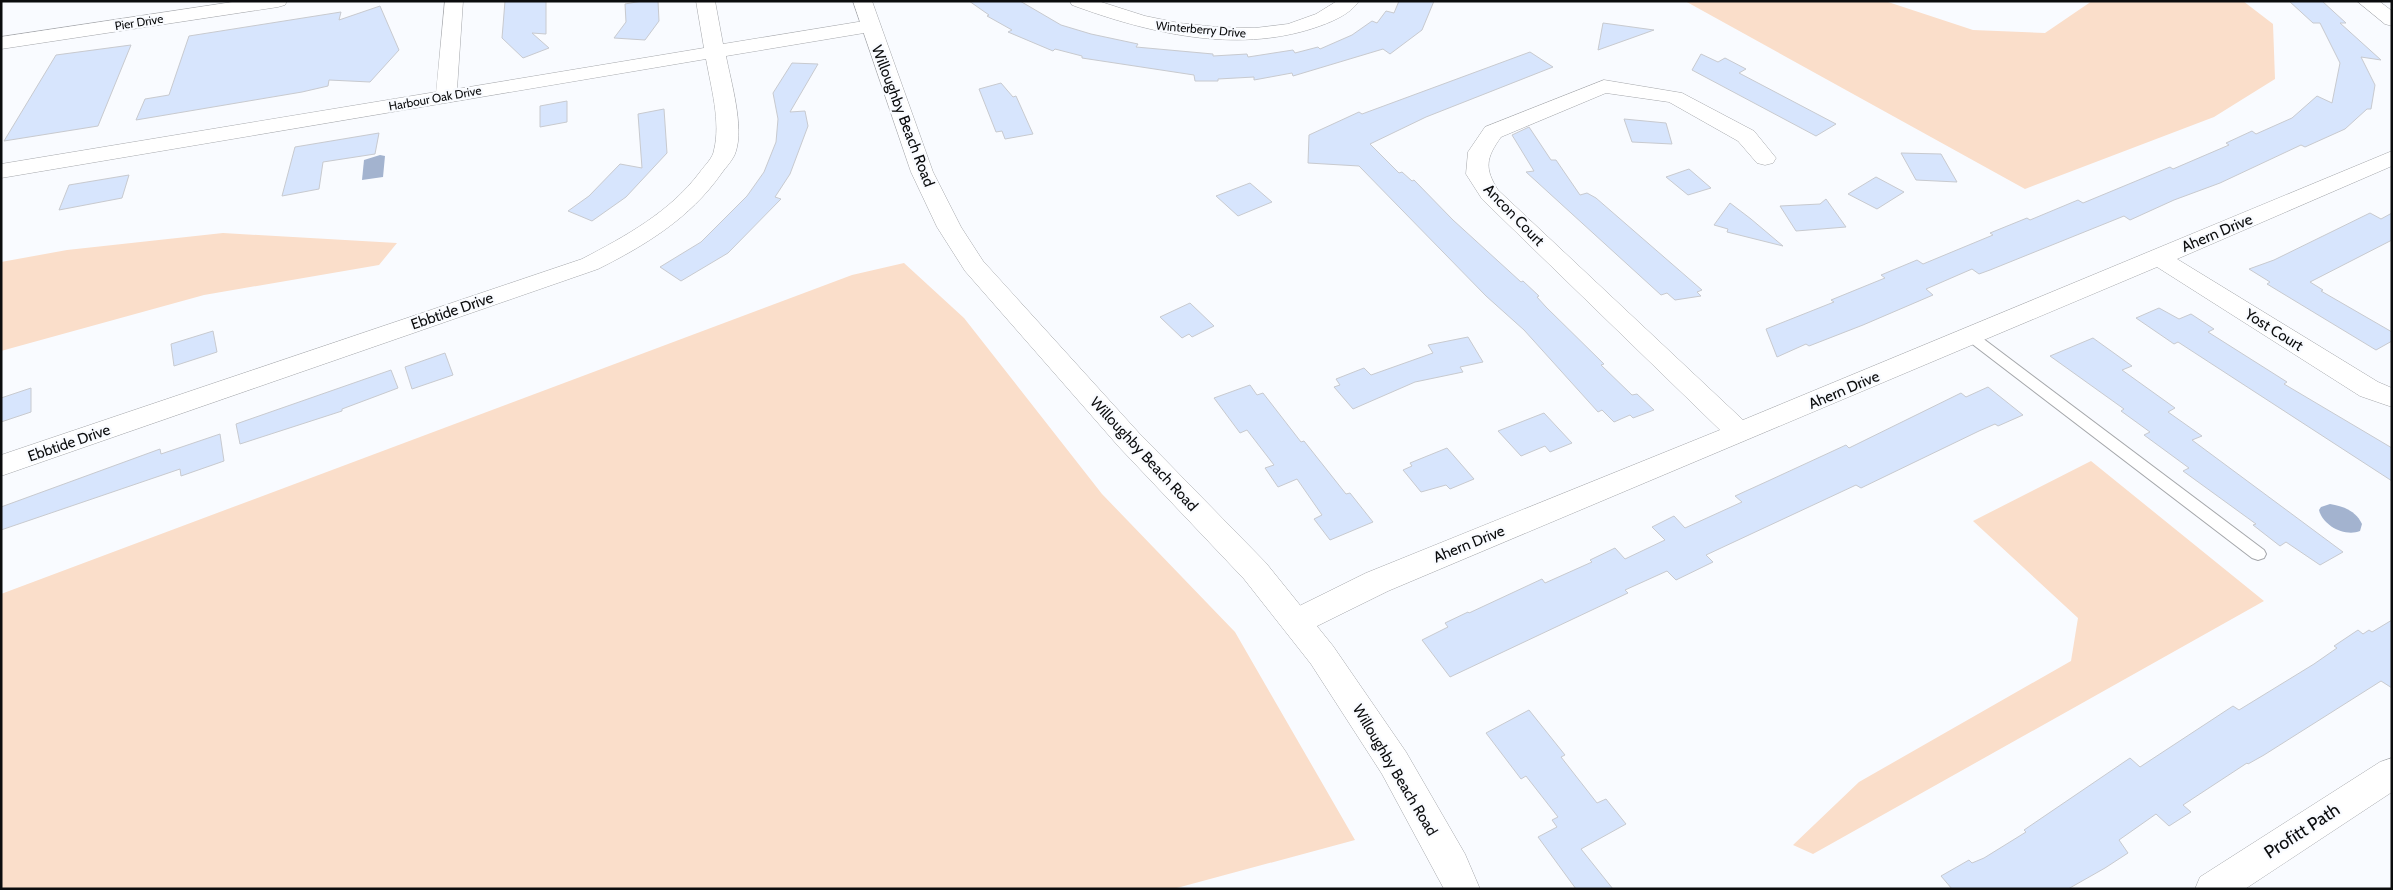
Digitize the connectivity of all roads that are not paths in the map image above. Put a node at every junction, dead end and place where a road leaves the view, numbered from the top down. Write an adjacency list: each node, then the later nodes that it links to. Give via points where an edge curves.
1 (278, 1): 7 (street, Pier Drive)
2 (454, 1): 12 (street)
3 (705, 1): 11 (street, Ebbtide Drive)
4 (1079, 1): 5 (street, Winterberry Drive, via 1151,24 1248,34 1297,28 1324,18)
5 (1350, 1)
6 (2366, 1): 9 (street)
7 (202, 7): 10 (street, Pier Drive)
8 (866, 14): 11 (street, Harbour Oak Drive); 22 (street, Willoughby Beach Road, via 922,172 949,227 974,266 1129,440 1255,571)
9 (2392, 20)
10 (1, 43)
11 (714, 52): 12 (street, Harbour Oak Drive); 20 (street, Ebbtide Drive, via 727,122 725,151 701,188 674,214 637,240 590,264)
12 (446, 96): 15 (street, Harbour Oak Drive)
13 (1765, 158): 19 (street, Ancon Court, via 1746,136 1676,97 1604,86 1492,132 1479,152 1477,174 1490,194)
14 (2392, 158): 16 (street, Ahern Drive)
15 (1, 171)
16 (2158, 258): 17 (street, Ahern Drive); 18 (street, Yost Court, via 2369,389)
17 (1972, 336): 19 (street, Ahern Drive); 21 (lane)
18 (2392, 398)
19 (1740, 433): 22 (street, Ahern Drive, via 1377,582)
20 (1, 466)
21 (2258, 554)
22 (1296, 622): 24 (street, Willoughby Beach Road, via 1394,762)
23 (2392, 772): 25 (street, Profitt Path)
24 (1462, 889)
25 (2213, 889)

